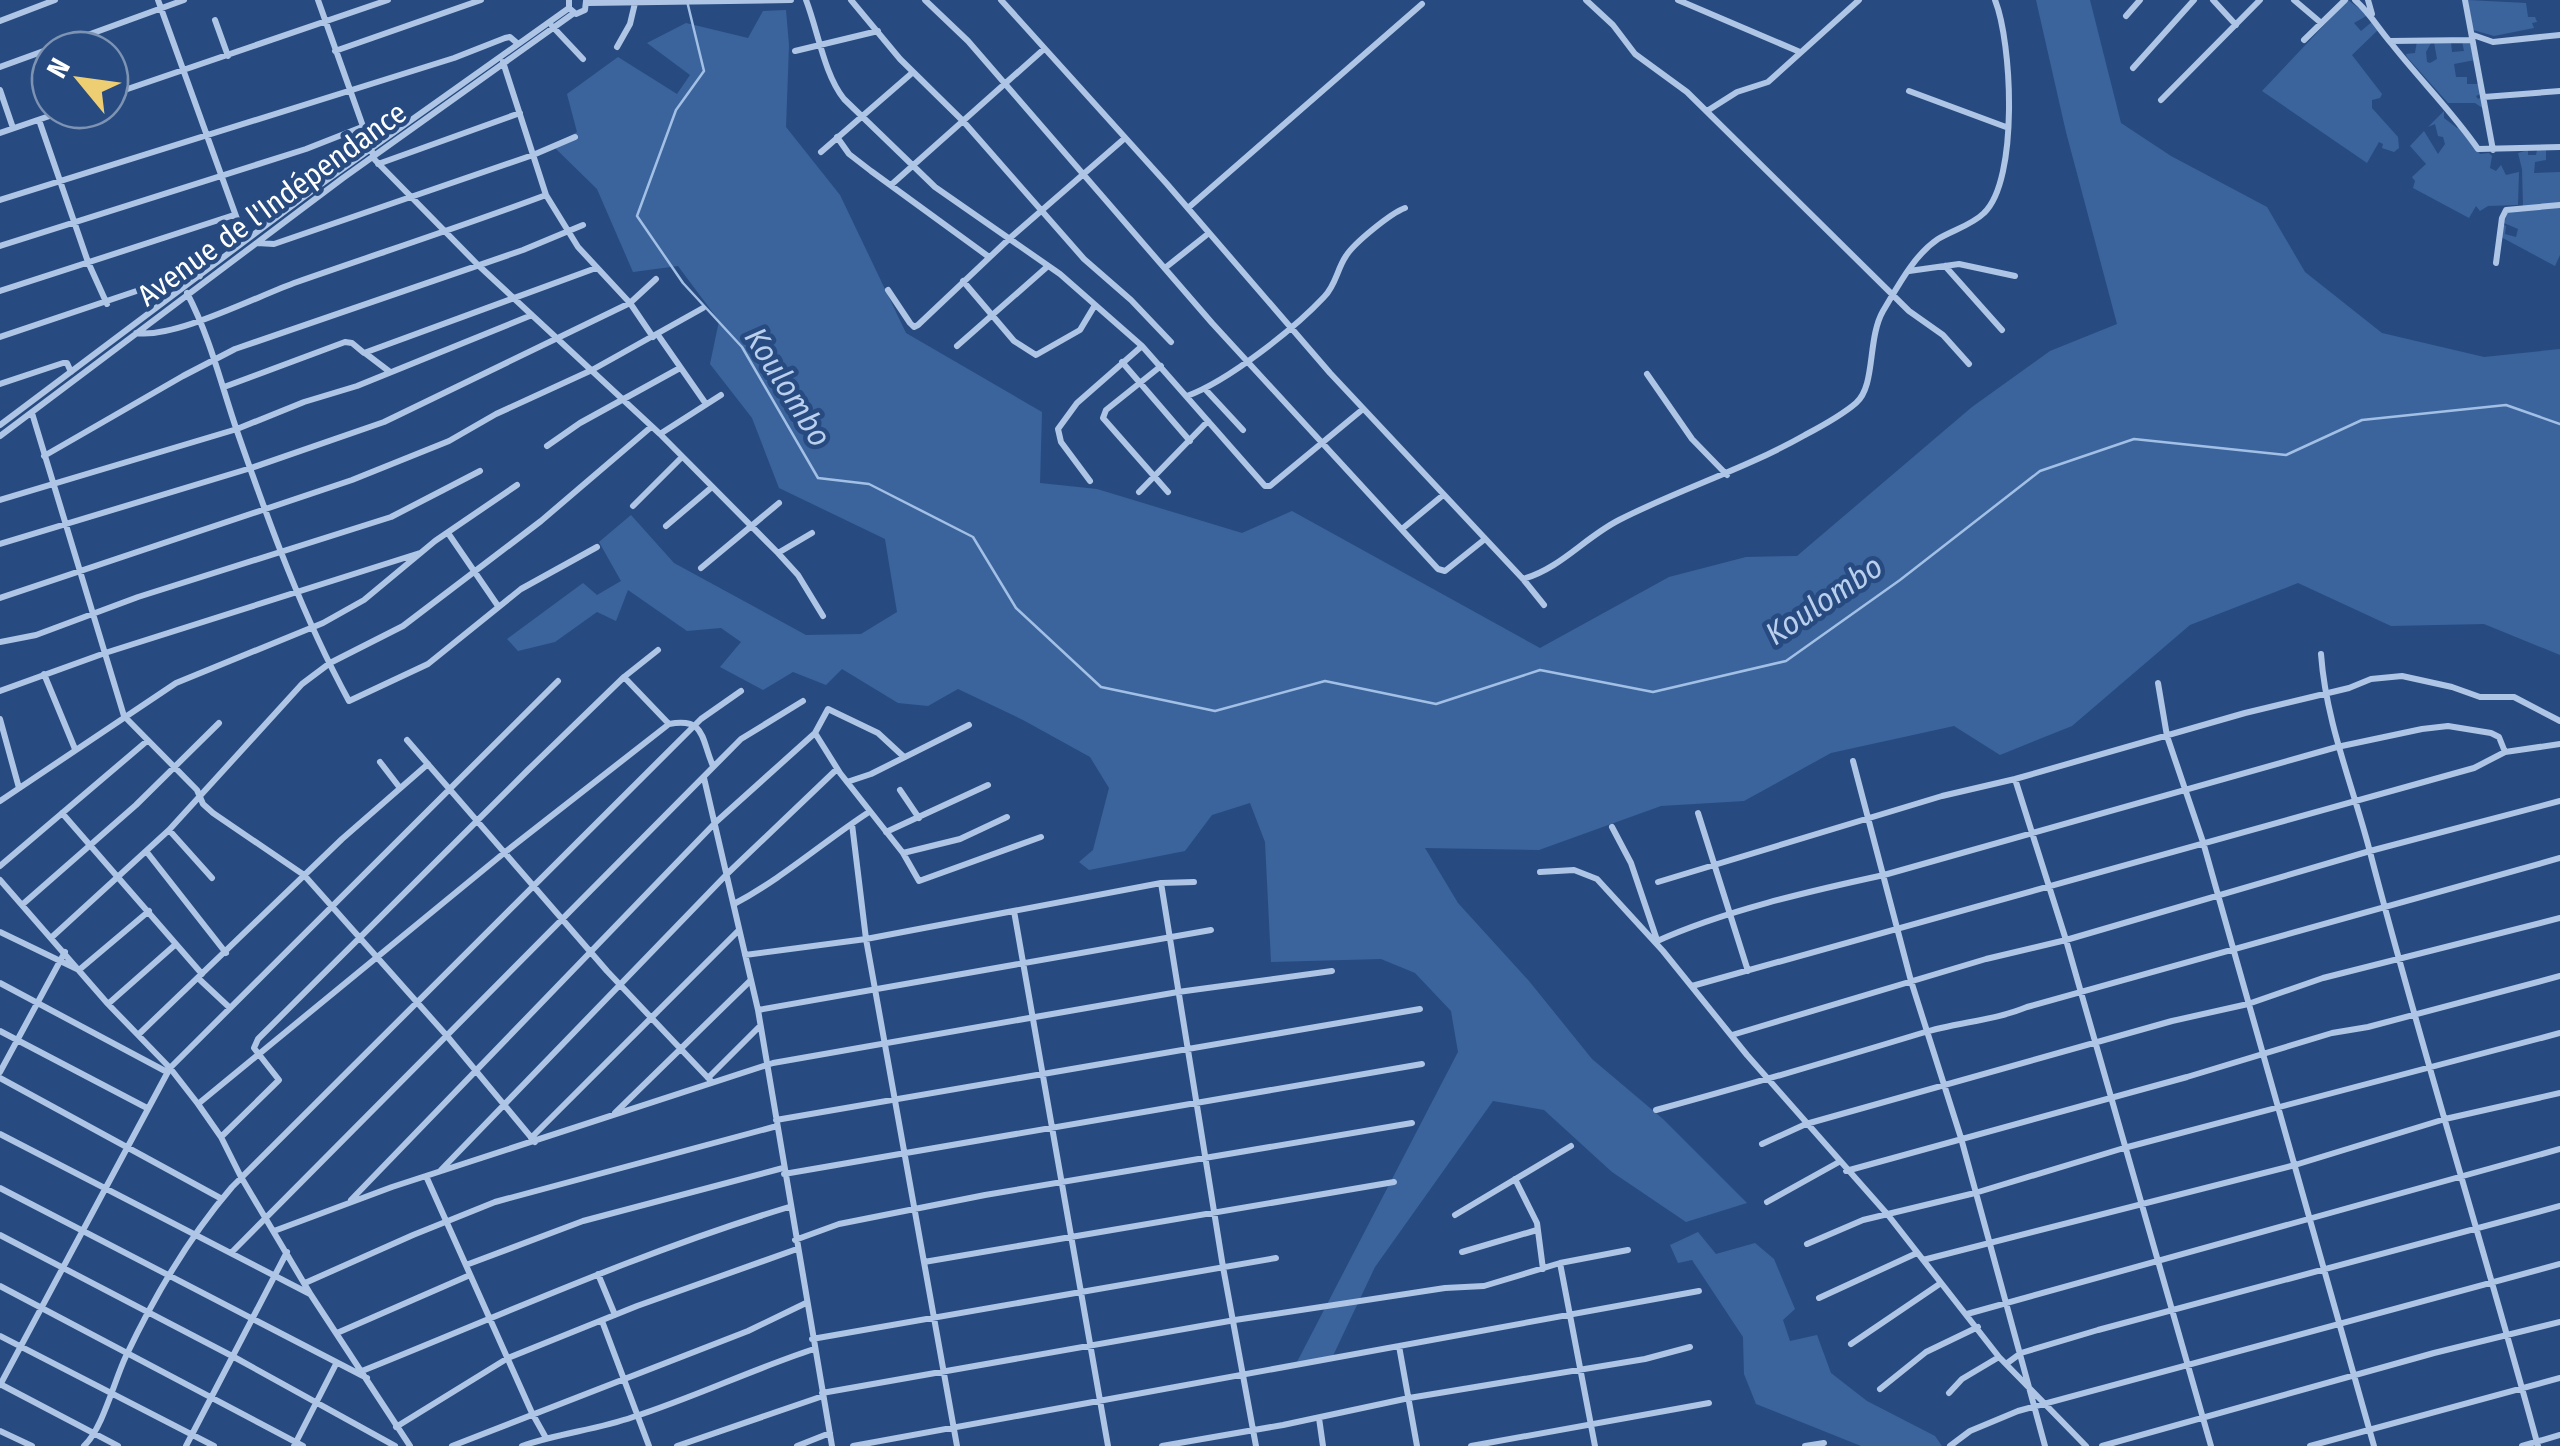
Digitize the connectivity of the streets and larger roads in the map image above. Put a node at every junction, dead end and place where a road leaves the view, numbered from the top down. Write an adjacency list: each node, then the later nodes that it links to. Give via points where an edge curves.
1 (55, 0): 32 (street)
2 (184, 0): 26 (street)
3 (318, 0): 34 (street)
4 (388, 0): 34 (street)
5 (482, 0): 46 (street)
6 (790, 0): 25 (street)
7 (806, 0): 41 (street)
8 (851, 0): 37 (street)
9 (925, 0): 56 (street)
10 (1001, 0): 45 (street)
11 (1586, 0): 64 (street, via 1642,61)
12 (1678, 0): 48 (street)
13 (1859, 0): 48 (street)
14 (1995, 0): 70 (street, via 2010,62)
15 (2140, 0): 29 (street)
16 (2194, 0): 53 (street)
17 (2213, 0): 35 (street)
18 (2260, 0): 35 (street)
19 (2294, 0): 33 (street)
20 (2346, 0): 33 (street)
21 (2355, 0): 30 (street)
22 (2368, 0): 30 (street)
23 (2465, 0): 39 (street)
24 (586, 1): 25 (street); 28 (street, via 584,12)
25 (635, 3): 44 (street)
26 (160, 4): 52 (street); 54 (street)
27 (1422, 4): 92 (street)
28 (571, 7): 36 (street, Avenue de l'Indépendance); 43 (street, Avenue de l'Indépendance)
29 (2126, 16)
30 (2372, 16): 42 (street)
31 (215, 20): 49 (street)
32 (0, 21)
33 (2320, 22): 40 (street)
34 (326, 23): 46 (street); 49 (street)
35 (2236, 24): 63 (street)
36 (552, 26): 50 (street); 51 (street, Avenue de l'Indépendance)
37 (878, 31): 41 (street); 55 (street)
38 (2560, 35): 39 (street, via 2494,42)
39 (2472, 37): 42 (street); 62 (street)
40 (2304, 40)
41 (822, 42): 47 (street); 66 (street, via 832,84)
42 (2389, 42): 79 (street, via 2478,149)
43 (518, 43): 58 (street, via 506,38); 82 (street, Avenue de l'Indépendance)
44 (616, 48)
45 (1044, 48): 56 (street); 77 (street)
46 (335, 51): 58 (street)
47 (795, 51)
48 (1800, 52): 64 (street, via 1768,82)
49 (228, 56): 54 (street)
50 (583, 59)
51 (503, 62): 65 (street); 82 (street, Avenue de l'Indépendance)
52 (0, 67)
53 (2133, 68)
54 (182, 71): 57 (street); 74 (street)
55 (912, 73): 66 (street); 67 (street)
56 (1004, 84): 67 (street); 84 (street)
57 (130, 88)
58 (348, 89): 69 (street); 74 (street)
59 (0, 90): 71 (street)
60 (2560, 90): 62 (street)
61 (1908, 91): 70 (street)
62 (2484, 97): 79 (street)
63 (2161, 100)
64 (1707, 111): 121 (street)
65 (520, 112): 81 (street); 82 (street)
66 (861, 116): 76 (street); 83 (street)
67 (963, 121): 83 (street); 94 (street)
68 (30, 123): 71 (street)
69 (362, 127): 82 (street); 85 (street)
70 (2007, 127): 113 (street, via 1988,209 1926,249)
71 (14, 128): 73 (street)
72 (42, 130): 86 (street)
73 (0, 133)
74 (205, 136): 85 (street); 86 (street)
75 (576, 137): 81 (street)
76 (837, 137): 80 (street); 87 (street)
77 (1125, 138): 84 (street); 92 (street)
78 (2560, 146): 79 (street)
79 (2493, 150)
80 (822, 152)
81 (533, 155): 88 (street); 89 (street)
82 (374, 156): 88 (street); 102 (street, Avenue de l'Indépendance); 103 (street, Avenue de l'Indépendance)
83 (913, 166): 87 (street); 101 (street)
84 (1084, 174): 94 (street); 112 (street)
85 (220, 175): 95 (street); 96 (street)
86 (60, 180): 90 (street); 96 (street)
87 (890, 185): 105 (street)
88 (409, 196): 98 (street); 103 (street, via 274,244)
89 (546, 196): 98 (street); 99 (street)
90 (0, 200)
91 (2560, 205): 107 (street, via 2506,210)
92 (1188, 208): 100 (street)
93 (1405, 208): 130 (street, via 1355,244 1324,297)
94 (1044, 211): 101 (street); 136 (street)
95 (234, 215): 102 (street); 106 (street)
96 (76, 220): 104 (street); 106 (street)
97 (583, 224): 99 (street)
98 (445, 232): 108 (street); 129 (street)
99 (569, 233): 108 (street); 111 (street)
100 (1209, 233): 112 (street); 130 (street)
101 (1010, 238): 105 (street); 109 (street)
102 (245, 241): 114 (street, Avenue de l'Indépendance)
103 (257, 243): 120 (street, Avenue de l'Indépendance)
104 (0, 246)
105 (989, 257): 117 (street)
106 (88, 262): 119 (street); 124 (street)
107 (2496, 263)
108 (478, 265): 122 (street); 141 (street)
109 (1048, 266): 125 (street); 128 (street)
110 (1945, 266): 113 (street); 115 (street); 131 (street)
111 (596, 268): 122 (street); 123 (street)
112 (1164, 268): 140 (street)
113 (1908, 272): 121 (street)
114 (200, 276): 124 (street, via 192,272); 147 (street, Avenue de l'Indépendance)
115 (2015, 276)
116 (656, 280): 123 (street)
117 (963, 281): 118 (street, via 914,327); 128 (street)
118 (888, 290)
119 (0, 291)
120 (188, 294): 129 (street); 132 (street, Avenue de l'Indépendance)
121 (1894, 295): 143 (street); 174 (street, via 1872,336 1860,399)
122 (516, 298): 127 (street); 139 (street)
123 (630, 303): 133 (street); 135 (street)
124 (107, 304): 134 (street)
125 (1095, 304): 128 (street, via 1080,330 1036,355); 138 (street)
126 (703, 308): 133 (street)
127 (532, 315): 135 (street); 148 (street)
128 (991, 316): 137 (street)
129 (200, 319): 132 (street); 141 (street)
130 (1290, 327): 140 (street); 158 (street)
131 (2002, 330)
132 (135, 333): 159 (street, Avenue de l'Indépendance)
133 (656, 336): 145 (street); 146 (street)
134 (0, 337)
135 (558, 338): 146 (street); 172 (street, via 384,422)
136 (1171, 342)
137 (958, 346)
138 (1142, 346): 142 (street); 144 (street)
139 (364, 353): 148 (street); 152 (street, via 345,342)
140 (1246, 359): 153 (street); 168 (street)
141 (214, 360): 152 (street); 170 (street)
142 (1122, 362): 150 (street); 176 (street, via 1058,429 1060,442)
143 (1969, 364)
144 (1160, 366): 150 (street); 155 (street)
145 (680, 368): 156 (street); 157 (street)
146 (592, 370): 156 (street); 186 (street, via 449,441)
147 (71, 372): 151 (street, via 64,363); 161 (street, Avenue de l'Indépendance)
148 (390, 372): 163 (street)
149 (1646, 374): 174 (street)
150 (1140, 383): 167 (street); 175 (street, via 1103,418)
151 (0, 384)
152 (224, 387): 163 (street)
153 (1205, 389): 155 (street); 164 (street)
154 (721, 395): 157 (street)
155 (1187, 396): 160 (street)
156 (624, 400): 162 (street); 169 (street)
157 (706, 404): 165 (street)
158 (1364, 408): 168 (street); 182 (street)
159 (32, 413): 166 (street, Avenue de l'Indépendance); 170 (street)
160 (1208, 421): 167 (street); 168 (street, via 1267,487)
161 (0, 425)
162 (651, 427): 165 (street); 201 (street)
163 (237, 429): 172 (street); 177 (street)
164 (1243, 430)
165 (660, 434): 171 (street)
166 (0, 436)
167 (1190, 441): 175 (street)
168 (1322, 445): 190 (street)
169 (547, 446)
170 (44, 456): 177 (street)
171 (682, 456): 179 (street); 185 (street)
172 (250, 468): 186 (street); 187 (street)
173 (480, 472): 196 (street, via 391,517)
174 (1726, 474): 202 (street, via 1634,512 1556,566)
175 (1155, 476): 180 (street); 181 (street)
176 (1090, 481)
177 (54, 483): 183 (street); 187 (street)
178 (517, 485): 191 (street)
179 (712, 487): 188 (street); 189 (street)
180 (1139, 492)
181 (1168, 492)
182 (1442, 496): 190 (street); 193 (street)
183 (0, 500)
184 (779, 503): 189 (street)
185 (633, 506)
186 (266, 508): 196 (street); 200 (street)
187 (66, 522): 194 (street); 200 (street)
188 (666, 526)
189 (752, 526): 198 (street); 199 (street)
190 (1402, 529): 193 (street, via 1442,571)
191 (448, 532): 197 (street); 201 (street)
192 (812, 533): 198 (street)
193 (1485, 540): 202 (street)
194 (0, 544)
195 (597, 547): 205 (street)
196 (280, 552): 203 (street); 207 (street)
197 (421, 552): 203 (street); 209 (street, via 364,600)
198 (778, 554): 208 (street)
199 (701, 568)
200 (79, 569): 204 (street); 207 (street)
201 (475, 571): 205 (street); 214 (street, via 403,626)
202 (1523, 578): 206 (street)
203 (297, 590): 209 (street); 212 (street)
204 (0, 598)
205 (498, 606): 214 (street, via 428,664 352,701)
206 (1544, 606)
207 (93, 613): 210 (street); 212 (street)
208 (823, 616)
209 (312, 628): 214 (street); 223 (street, via 190,675)
210 (0, 642)
211 (658, 650): 216 (street)
212 (105, 653): 215 (street); 223 (street)
213 (2321, 654): 221 (street)
214 (330, 664): 256 (street, via 302,684)
215 (44, 674): 219 (street); 236 (street)
216 (624, 677): 227 (street); 266 (street)
217 (558, 681): 253 (street)
218 (2158, 683): 231 (street)
219 (0, 691)
220 (741, 692): 229 (street)
221 (2326, 694): 225 (street, via 2402,676 2480,697 2514,697); 231 (street); 235 (street)
222 (803, 701): 244 (street, via 742,738)
223 (124, 716): 233 (street); 236 (street)
224 (0, 718): 239 (street)
225 (2560, 721)
226 (219, 723): 245 (street)
227 (669, 724): 229 (street, via 687,720); 277 (street)
228 (969, 725): 238 (street)
229 (695, 726): 244 (street); 293 (street)
230 (815, 734): 238 (street, via 828,709 878,733); 246 (street); 267 (street)
231 (2167, 736): 248 (street); 255 (street)
232 (408, 740): 242 (street)
233 (147, 742): 245 (street); 262 (street)
234 (2560, 744): 237 (street)
235 (2337, 747): 237 (street, via 2448,726 2491,733); 255 (street); 257 (street)
236 (76, 749): 251 (street)
237 (2505, 752): 257 (street, via 2474,768)
238 (904, 757): 249 (street)
239 (10, 759): 243 (street); 251 (street)
240 (1853, 760): 265 (street)
241 (380, 762): 252 (street)
242 (428, 764): 252 (street); 253 (street)
243 (0, 765)
244 (713, 766): 247 (street)
245 (174, 767): 256 (street); 275 (street)
246 (837, 769): 249 (street); 284 (street)
247 (704, 777): 267 (street); 303 (street)
248 (2015, 779): 265 (street); 272 (street)
249 (847, 782): 260 (street)
250 (988, 785): 264 (street)
251 (19, 788): 258 (street)
252 (400, 788): 285 (street)
253 (448, 788): 266 (street); 298 (street)
254 (900, 790): 264 (street)
255 (2186, 791): 272 (street); 274 (street)
256 (200, 796): 270 (street); 285 (street, via 213,813)
257 (2356, 800): 274 (street); 279 (street)
258 (0, 801)
259 (2560, 801): 279 (street)
260 (870, 812): 268 (street); 271 (street)
261 (1698, 813): 281 (street)
262 (62, 814): 275 (street); 282 (street)
263 (1007, 817): 278 (street, via 960,839)
264 (919, 818): 271 (street)
265 (1869, 819): 281 (street); 286 (street)
266 (476, 821): 277 (street); 310 (street)
267 (716, 822): 284 (street); 319 (street)
268 (852, 824): 297 (street); 312 (street)
269 (1612, 827): 314 (street)
270 (169, 830): 276 (street); 288 (street)
271 (886, 832): 278 (street)
272 (2032, 832): 286 (street); 294 (street)
273 (1042, 836): 278 (street, via 922,882)
274 (2203, 842): 294 (street); 295 (street)
275 (91, 845): 287 (street); 296 (street)
276 (146, 851): 287 (street); 318 (street)
277 (504, 852): 293 (street); 321 (street)
278 (903, 852)
279 (2370, 852): 295 (street); 299 (street)
280 (2560, 858): 299 (street)
281 (1714, 864): 291 (street); 302 (street)
282 (0, 866)
283 (1540, 872): 314 (street, via 1593,876)
284 (728, 873): 297 (street); 333 (street)
285 (304, 875): 298 (street); 318 (street)
286 (1884, 875): 302 (street); 305 (street)
287 (118, 877): 300 (street); 309 (street)
288 (212, 878)
289 (0, 880): 296 (street)
290 (1194, 882): 292 (street)
291 (1658, 882)
292 (1161, 883): 301 (street); 311 (street)
293 (534, 886): 303 (street); 339 (street)
294 (2049, 886): 305 (street); 313 (street)
295 (2216, 898): 313 (street); 316 (street)
296 (23, 904): 309 (street)
297 (734, 904): 306 (street)
298 (332, 905): 310 (street); 342 (street)
299 (2384, 907): 316 (street); 322 (street)
300 (148, 911): 315 (street); 325 (street)
301 (1014, 911): 312 (street); 324 (street)
302 (1732, 916): 314 (street); 326 (street)
303 (563, 918): 319 (street); 354 (street)
304 (2560, 918): 322 (street)
305 (1899, 927): 326 (street); 331 (street)
306 (740, 929): 320 (street); 346 (street)
307 (1211, 930): 311 (street)
308 (0, 932): 323 (street)
309 (52, 938): 317 (street)
310 (361, 938): 321 (street); 361 (street, via 258,1039)
311 (1168, 938): 324 (street); 336 (street)
312 (866, 939): 320 (street); 335 (street)
313 (2066, 940): 331 (street); 337 (street)
314 (1656, 941): 334 (street)
315 (176, 944): 328 (street); 340 (street)
316 (2233, 949): 337 (street); 341 (street)
317 (65, 952): 323 (street); 325 (street)
318 (226, 952): 328 (street)
319 (592, 953): 333 (street); 365 (street)
320 (745, 955): 330 (street)
321 (378, 958): 339 (street); 361 (street)
322 (2400, 961): 341 (street); 345 (street)
323 (60, 962): 325 (street); 338 (street)
324 (1022, 965): 335 (street); 347 (street)
325 (79, 970): 340 (street)
326 (1748, 970): 334 (street)
327 (1332, 971): 336 (street)
328 (200, 976): 342 (street); 352 (street)
329 (2560, 976): 345 (street)
330 (751, 980): 344 (street); 358 (street)
331 (1911, 981): 350 (street); 353 (street)
332 (0, 982): 338 (street)
333 (620, 984): 346 (street); 375 (street)
334 (1692, 986): 353 (street)
335 (874, 988): 344 (street); 357 (street)
336 (1178, 992): 347 (street); 359 (street)
337 (2080, 992): 350 (street); 356 (street)
338 (36, 1001): 355 (street); 364 (street)
339 (418, 1002): 354 (street); 405 (street)
340 (108, 1004): 352 (street)
341 (2248, 1004): 356 (street); 360 (street)
342 (230, 1008): 364 (street)
343 (1420, 1008): 359 (street)
344 (758, 1010): 348 (street)
345 (2414, 1014): 360 (street); 366 (street)
346 (652, 1018): 358 (street); 390 (street)
347 (1033, 1018): 357 (street); 367 (street)
348 (760, 1026): 362 (street); 369 (street)
349 (0, 1031): 355 (street)
350 (1927, 1031): 370 (street); 371 (street)
351 (2560, 1033): 366 (street)
352 (138, 1035): 364 (street)
353 (1732, 1035): 370 (street)
354 (447, 1036): 365 (street); 421 (street)
355 (16, 1040): 368 (street); 378 (street)
356 (2094, 1042): 371 (street); 373 (street)
357 (884, 1044): 362 (street); 374 (street)
358 (680, 1048): 369 (street); 381 (street)
359 (1188, 1048): 367 (street); 377 (street)
360 (2263, 1056): 373 (street); 379 (street)
361 (258, 1057): 376 (street); 388 (street, via 277,1082)
362 (768, 1064): 369 (street); 383 (street)
363 (1422, 1064): 377 (street)
364 (169, 1070): 376 (street); 378 (street)
365 (476, 1070): 375 (street); 413 (street)
366 (2430, 1070): 379 (street); 382 (street)
367 (1042, 1072): 374 (street); 386 (street)
368 (0, 1075): 392 (street)
369 (710, 1080): 381 (street)
370 (1769, 1080): 380 (street); 385 (street)
371 (1945, 1087): 385 (street); 389 (street)
372 (2560, 1092): 382 (street)
373 (2110, 1098): 389 (street); 394 (street)
374 (894, 1099): 383 (street); 396 (street)
375 (504, 1103): 390 (street); 400 (street)
376 (198, 1104): 388 (street)
377 (1196, 1104): 386 (street); 397 (street)
378 (147, 1108): 392 (street)
379 (2279, 1109): 394 (street); 399 (street)
380 (1656, 1110)
381 (610, 1118): 390 (street)
382 (2445, 1119): 399 (street); 403 (street)
383 (777, 1123): 401 (street); 424 (street)
384 (1412, 1123): 397 (street)
385 (1806, 1124): 391 (street); 398 (street)
386 (1052, 1129): 396 (street); 407 (street)
387 (0, 1134): 410 (street)
388 (221, 1137): 405 (street)
389 (1961, 1138): 402 (street); 411 (street)
390 (533, 1140): 400 (street)
391 (1762, 1144)
392 (126, 1146): 410 (street); 412 (street)
393 (1572, 1146): 406 (street)
394 (2124, 1148): 411 (street); 416 (street)
395 (2560, 1149): 403 (street)
396 (904, 1153): 401 (street); 418 (street)
397 (1205, 1157): 407 (street); 419 (street)
398 (1838, 1162): 402 (street); 414 (street)
399 (2295, 1165): 416 (street); 423 (street)
400 (440, 1171): 404 (street)
401 (784, 1171): 415 (street); 446 (street, via 583,1221)
402 (1846, 1171): 422 (street)
403 (2461, 1174): 423 (street); 425 (street)
404 (426, 1176): 413 (street); 424 (street)
405 (241, 1177): 412 (street); 421 (street)
406 (1515, 1179): 420 (street); 427 (street)
407 (1062, 1181): 418 (street); 431 (street)
408 (1394, 1182): 419 (street)
409 (0, 1188): 426 (street)
410 (104, 1189): 426 (street); 429 (street)
411 (1976, 1193): 422 (street); 434 (street)
412 (222, 1199): 429 (street)
413 (350, 1201): 428 (street)
414 (1767, 1202)
415 (790, 1206): 432 (street); 451 (street)
416 (2140, 1206): 434 (street); 442 (street)
417 (2560, 1206): 425 (street)
418 (915, 1210): 432 (street, via 839,1224); 443 (street)
419 (1214, 1213): 431 (street); 447 (street)
420 (1455, 1215)
421 (265, 1216): 428 (street); 438 (street)
422 (1888, 1216): 433 (street); 439 (street)
423 (2309, 1216): 442 (street); 450 (street)
424 (446, 1221): 446 (street); 456 (street)
425 (2476, 1227): 450 (street); 455 (street)
426 (82, 1230): 448 (street); 452 (street)
427 (1538, 1230): 437 (street); 449 (street)
428 (274, 1231): 436 (street)
429 (193, 1234): 438 (street); 452 (street)
430 (0, 1236): 448 (street)
431 (1072, 1237): 443 (street); 460 (street)
432 (796, 1244): 463 (street); 469 (street)
433 (1806, 1244)
434 (1990, 1246): 441 (street); 464 (street)
435 (1628, 1250): 444 (street)
436 (287, 1252): 454 (street); 456 (street)
437 (1462, 1252)
438 (230, 1253): 454 (street)
439 (1917, 1253): 441 (street); 462 (street)
440 (1276, 1258): 447 (street)
441 (1923, 1260): 457 (street)
442 (2156, 1261): 464 (street); 466 (street)
443 (924, 1262): 472 (street)
444 (1560, 1264): 449 (street); 471 (street)
445 (2560, 1264): 455 (street)
446 (466, 1265): 453 (street)
447 (1223, 1267): 460 (street); 475 (street)
448 (62, 1269): 465 (street); 467 (street)
449 (1543, 1269): 475 (street, via 1484,1286)
450 (2324, 1270): 466 (street); 477 (street)
451 (598, 1274): 469 (street); 470 (street)
452 (169, 1275): 467 (street); 473 (street)
453 (470, 1275): 470 (street); 479 (street)
454 (275, 1276): 461 (street); 473 (street)
455 (2491, 1283): 477 (street); 481 (street)
456 (305, 1284): 461 (street)
457 (1942, 1284): 468 (street); 483 (street)
458 (0, 1286): 465 (street)
459 (1699, 1291): 471 (street)
460 (1081, 1292): 472 (street); 487 (street)
461 (311, 1294): 479 (street)
462 (1818, 1298)
463 (806, 1303): 482 (street); 502 (street)
464 (2005, 1304): 468 (street); 490 (street)
465 (40, 1306): 484 (street); 489 (street)
466 (2171, 1312): 490 (street); 495 (street)
467 (149, 1314): 489 (street); 491 (street)
468 (1967, 1314): 478 (street)
469 (615, 1315): 474 (street)
470 (489, 1316): 492 (street); 499 (street)
471 (1572, 1316): 485 (street); 496 (street)
472 (936, 1319): 482 (street); 497 (street)
473 (252, 1320): 491 (street); 494 (street)
474 (602, 1320): 492 (street); 502 (street)
475 (1235, 1320): 487 (street); 498 (street)
476 (2560, 1322): 481 (street)
477 (2339, 1325): 495 (street); 500 (street)
478 (1978, 1327): 493 (street); 505 (street, via 1926,1352)
479 (337, 1333): 499 (street)
480 (0, 1336): 484 (street)
481 (2506, 1336): 500 (street); 506 (street)
482 (812, 1339): 488 (street)
483 (1851, 1344)
484 (19, 1345): 503 (street); 507 (street)
485 (1399, 1346): 498 (street); 511 (street)
486 (1690, 1347): 496 (street)
487 (1091, 1348): 497 (street); 512 (street)
488 (814, 1349): 509 (street); 518 (street)
489 (128, 1352): 507 (street); 510 (street)
490 (2021, 1353): 493 (street); 504 (street)
491 (234, 1357): 510 (street); 513 (street)
492 (508, 1358): 517 (street); 522 (street)
493 (2002, 1361): 504 (street); 508 (street)
494 (336, 1364): 499 (street); 513 (street)
495 (2187, 1365): 515 (street); 520 (street)
496 (1582, 1370): 511 (street); 521 (street)
497 (944, 1372): 509 (street); 523 (street)
498 (1244, 1374): 512 (street); 525 (street)
499 (364, 1375): 522 (street)
500 (2355, 1377): 520 (street); 524 (street)
501 (2560, 1378): 506 (street)
502 (624, 1380): 517 (street); 518 (street)
503 (0, 1384): 528 (street)
504 (2027, 1385): 515 (street); 516 (street)
505 (1880, 1388)
506 (2521, 1388): 524 (street); 534 (street)
507 (109, 1392): 528 (street); 529 (street)
508 (1949, 1393)
509 (822, 1395): 527 (street); 546 (street)
510 (213, 1396): 529 (street); 535 (street)
511 (1409, 1398): 519 (street); 555 (street)
512 (1100, 1400): 523 (street); 551 (street)
513 (316, 1401): 535 (street); 541 (street)
514 (1709, 1402): 521 (street)
515 (2047, 1406): 516 (street); 561 (street)
516 (2033, 1408): 559 (street, via 1993,1420); 560 (street)
517 (532, 1413): 532 (street); 543 (street)
518 (638, 1416): 532 (street); 545 (street)
519 (1318, 1418): 525 (street); 554 (street)
520 (2202, 1418): 562 (street); 563 (street)
521 (1591, 1424): 556 (street); 557 (street)
522 (396, 1427): 530 (street)
523 (954, 1427): 549 (street); 550 (street)
524 (2370, 1429): 564 (street); 565 (street)
525 (1254, 1430): 552 (street); 553 (street)
526 (0, 1431): 536 (street)
527 (830, 1433): 547 (street); 548 (street)
528 (94, 1434): 537 (street); 538 (street)
529 (193, 1435): 539 (street); 540 (street)
530 (402, 1435): 541 (street); 542 (street)
531 (2560, 1435): 534 (street)
532 (546, 1438): 544 (street)
533 (1824, 1443): 558 (street)
534 (2537, 1444): 566 (street)
535 (298, 1445)
536 (32, 1446)
537 (84, 1446)
538 (118, 1446)
539 (186, 1446)
540 (214, 1446)
541 (395, 1446)
542 (410, 1446)
543 (452, 1446)
544 (522, 1446)
545 (649, 1446)
546 (677, 1446)
547 (797, 1446)
548 (832, 1446)
549 (853, 1446)
550 (957, 1446)
551 (1108, 1446)
552 (1162, 1446)
553 (1256, 1446)
554 (1322, 1446)
555 (1418, 1446)
556 (1471, 1446)
557 (1595, 1446)
558 (1804, 1446)
559 (1950, 1446)
560 (2046, 1446)
561 (2086, 1446)
562 (2102, 1446)
563 (2211, 1446)
564 (2310, 1446)
565 (2374, 1446)
566 (2522, 1446)

